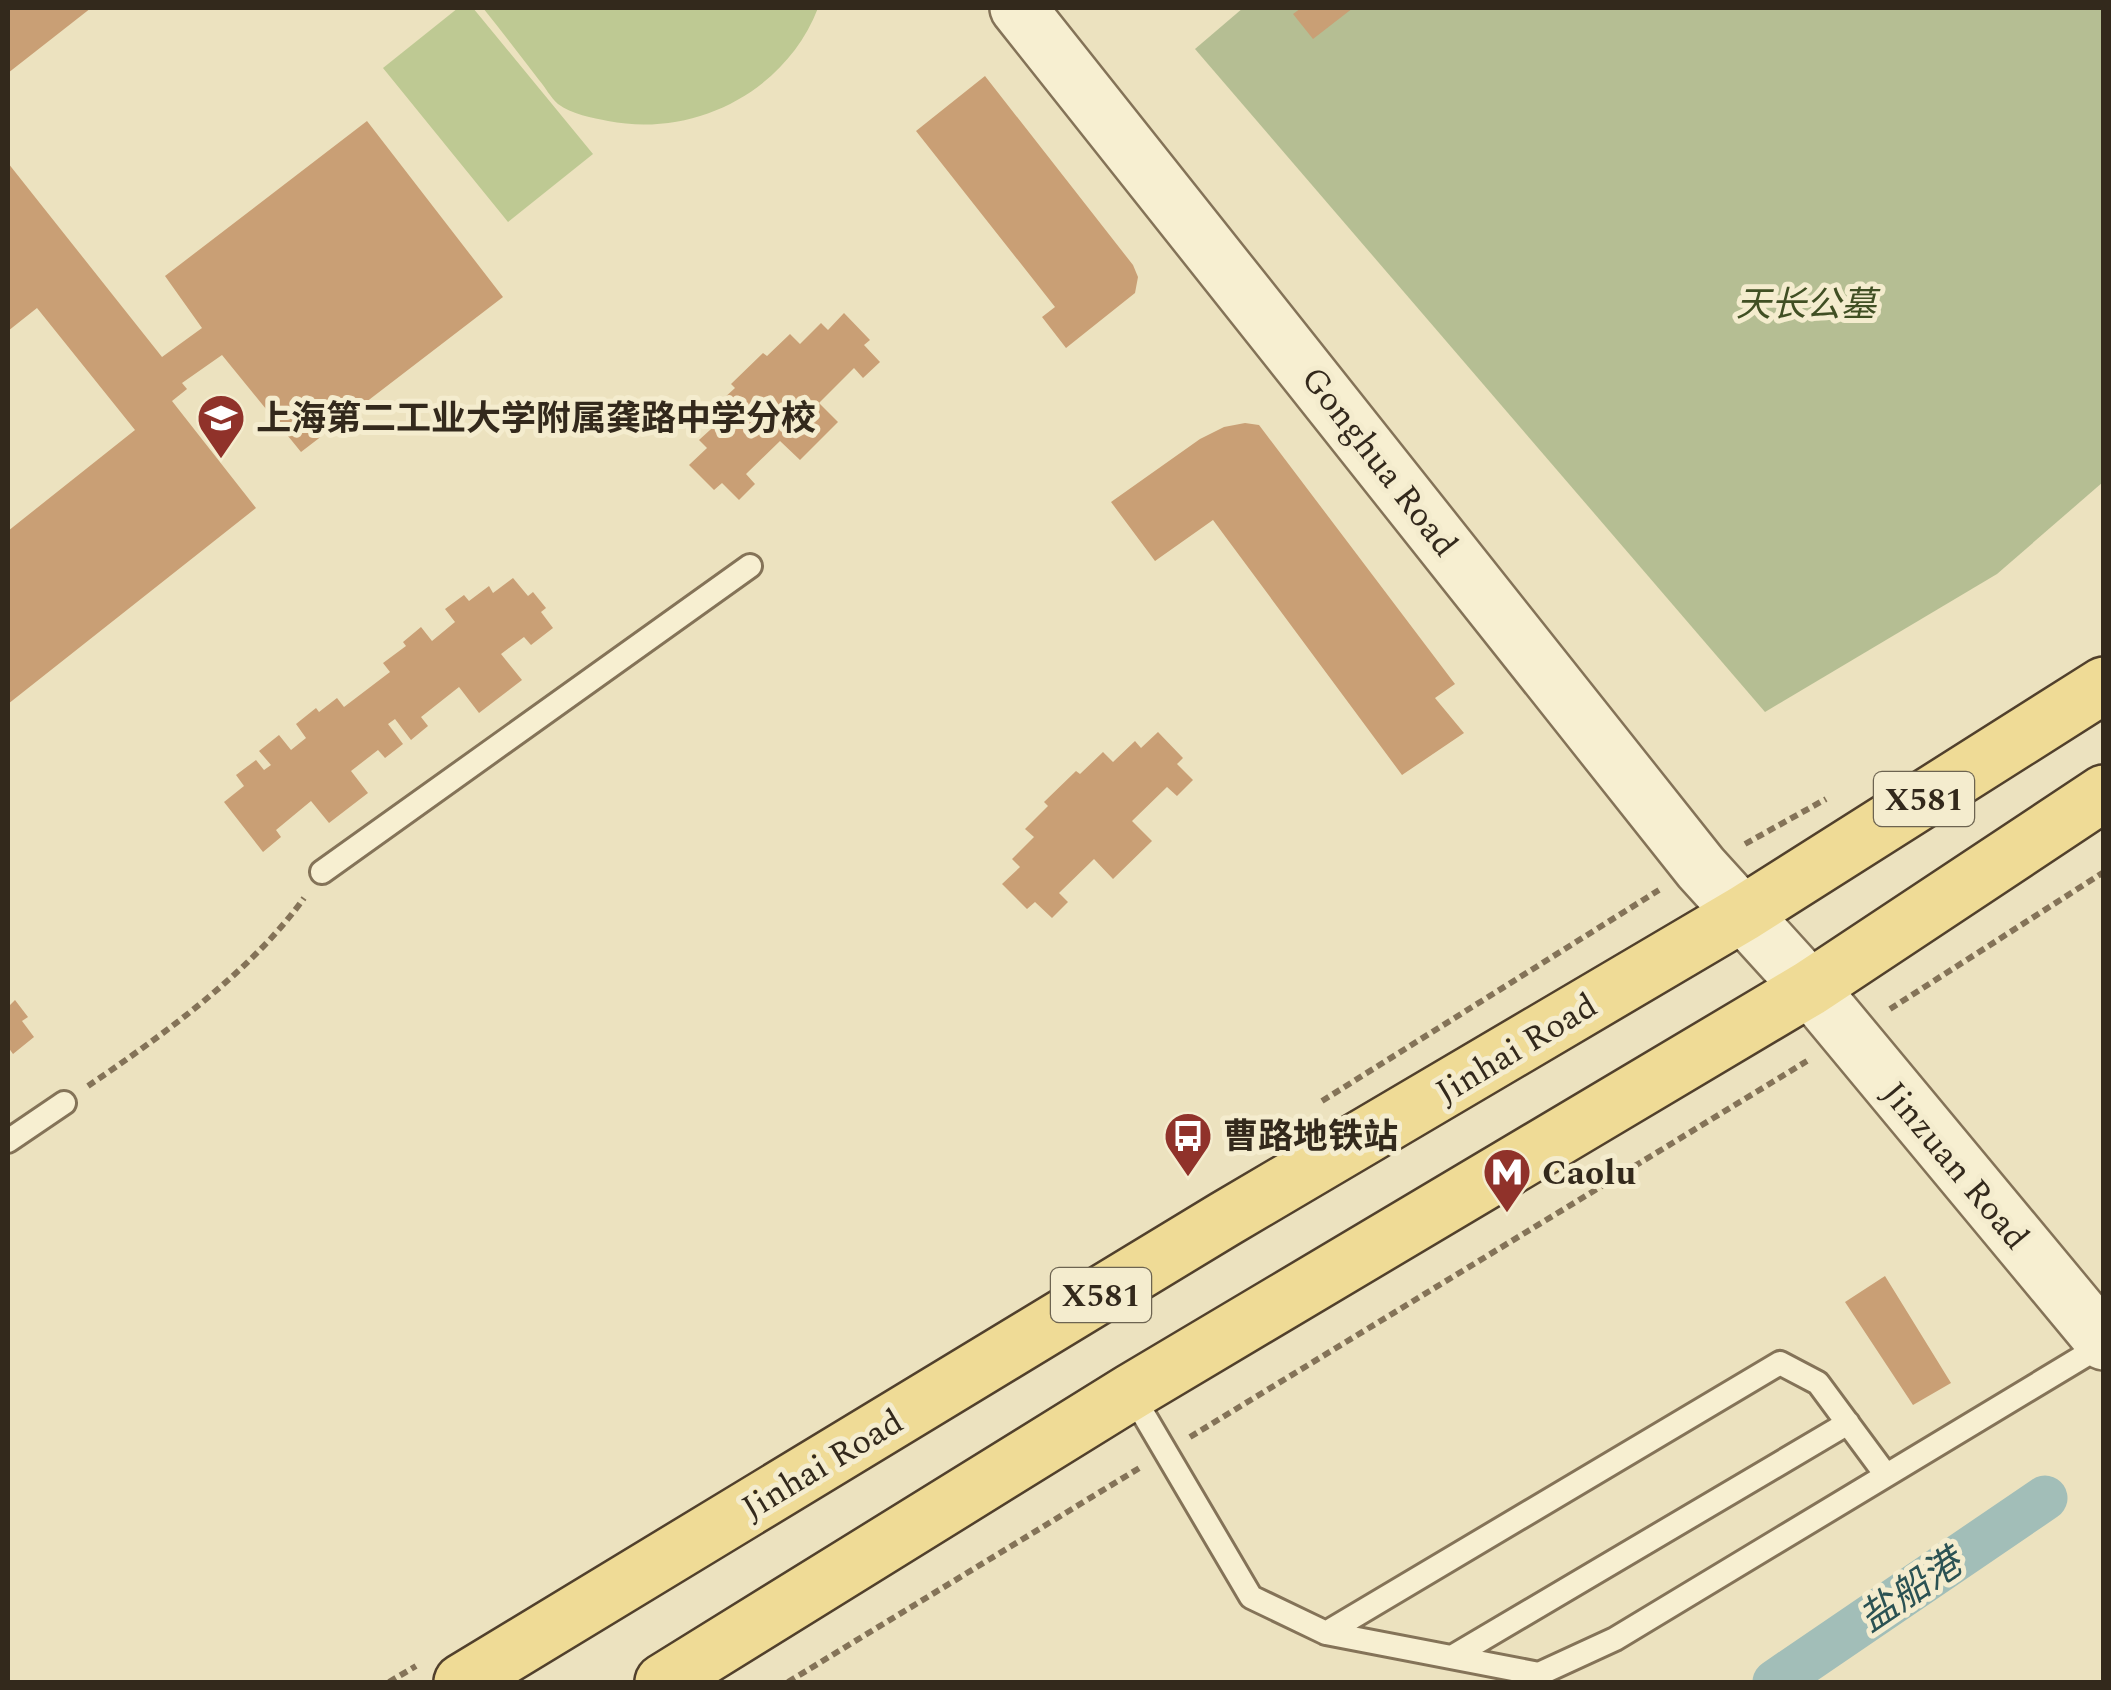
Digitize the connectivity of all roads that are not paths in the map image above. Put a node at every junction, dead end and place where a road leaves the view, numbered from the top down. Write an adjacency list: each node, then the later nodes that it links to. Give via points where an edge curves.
1 (1018, 8): 6 (street, Gonghua Road, via 1701,868)
2 (750, 566): 5 (lane)
3 (2104, 685): 6 (main road, Jinhai Road / X581)
4 (2104, 793): 7 (main road, X581)
5 (322, 872)
6 (1744, 913): 7 (street, Gonghua Road); 16 (main road, Jinhai Road / X581)
7 (1810, 988): 10 (street, Jinzuan Road); 11 (main road, X581)
8 (64, 1102): 9 (lane)
9 (8, 1141)
10 (2104, 1343): 13 (lane)
11 (1130, 1392): 14 (lane, via 1251,1597); 17 (main road, X581)
12 (1848, 1423): 13 (lane); 14 (lane, via 1818,1382 1780,1363); 15 (lane)
13 (1886, 1475): 15 (lane, via 1615,1639 1539,1674)
14 (1326, 1633): 15 (lane)
15 (1452, 1657)
16 (462, 1682)
17 (662, 1682)

